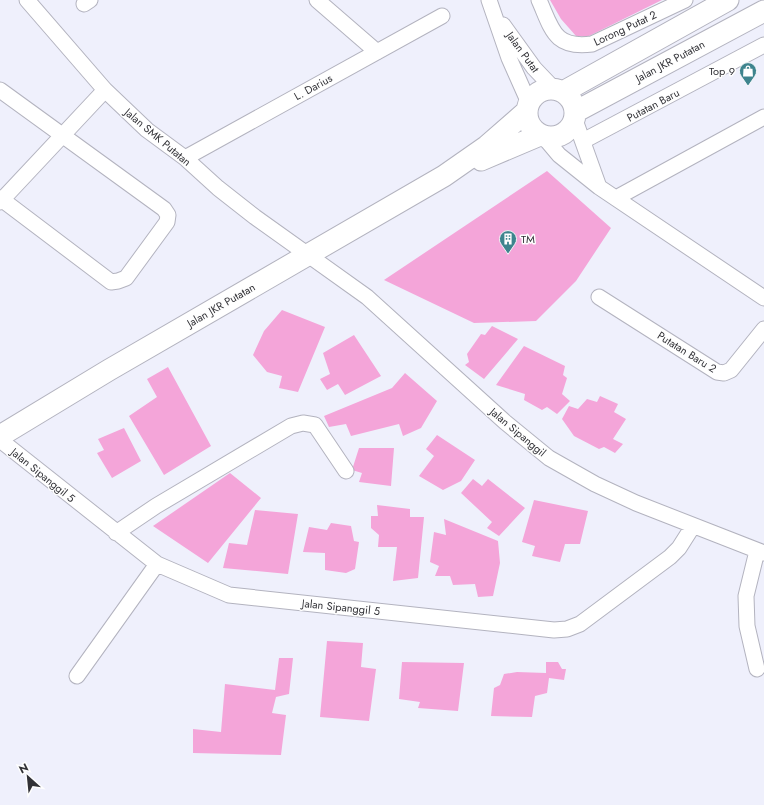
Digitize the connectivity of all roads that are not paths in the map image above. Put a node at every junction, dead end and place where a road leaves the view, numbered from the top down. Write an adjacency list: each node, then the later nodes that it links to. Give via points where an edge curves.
1 (27, 0): 12 (street, Jalan SMK Putatan)
2 (318, 0): 10 (street)
3 (539, 0): 4 (street, Lorong Putat 2, via 554,33 569,45 580,46 592,44)
4 (685, 0)
5 (728, 0): 13 (street, Jalan JKR Putatan)
6 (492, 6): 13 (street, Jalan Putat, via 534,68); 14 (street, Jalan Putat)
7 (764, 11): 15 (street, Jalan JKR Putatan)
8 (442, 16): 10 (street, L. Darius)
9 (764, 45): 19 (street, Putatan Baru)
10 (377, 52): 20 (street, L. Darius)
11 (0, 90): 17 (street)
12 (104, 90): 17 (street); 20 (street, Jalan SMK Putatan, via 147,130)
13 (559, 91): 14 (street, Jalan JKR Putatan, via 540,92); 15 (street, via 569,97)
14 (528, 107): 18 (street, via 530,125); 21 (street, Jalan JKR Putatan, via 487,146)
15 (575, 116): 18 (street, Jalan JKR Putatan, via 566,133 550,138); 19 (street)
16 (764, 117): 23 (street)
17 (62, 135): 24 (street); 24 (street, via 164,209 168,215 167,222 126,278 111,282)
18 (541, 136): 21 (street, Jalan JKR Putatan); 22 (street, via 559,155)
19 (583, 141): 22 (street)
20 (184, 158): 25 (street, Jalan SMK Putatan, via 218,188)
21 (444, 176): 25 (street, Jalan JKR Putatan)
22 (599, 187): 23 (street)
23 (616, 198): 27 (street)
24 (1, 200)
25 (307, 255): 29 (street, Jalan JKR Putatan); 32 (street, Jalan Sipanggil, via 367,297 505,422 549,458 636,504)
26 (599, 297): 28 (street, Putatan Baru 2, via 717,372 724,373 730,370)
27 (764, 298)
28 (764, 329)
29 (0, 436)
30 (0, 440): 33 (street, Jalan Sipanggil 5)
31 (346, 471): 33 (street, via 315,425 303,423 291,426 194,482)
32 (693, 526): 34 (street, Jalan Sipanggil); 35 (street, Jalan Sipanggil 5, via 670,557 580,624 554,630 229,595)
33 (116, 533): 35 (street, Jalan Sipanggil 5)
34 (760, 552): 36 (street, via 746,596 747,626)
35 (157, 564): 37 (street)
36 (757, 669)
37 (77, 676)

